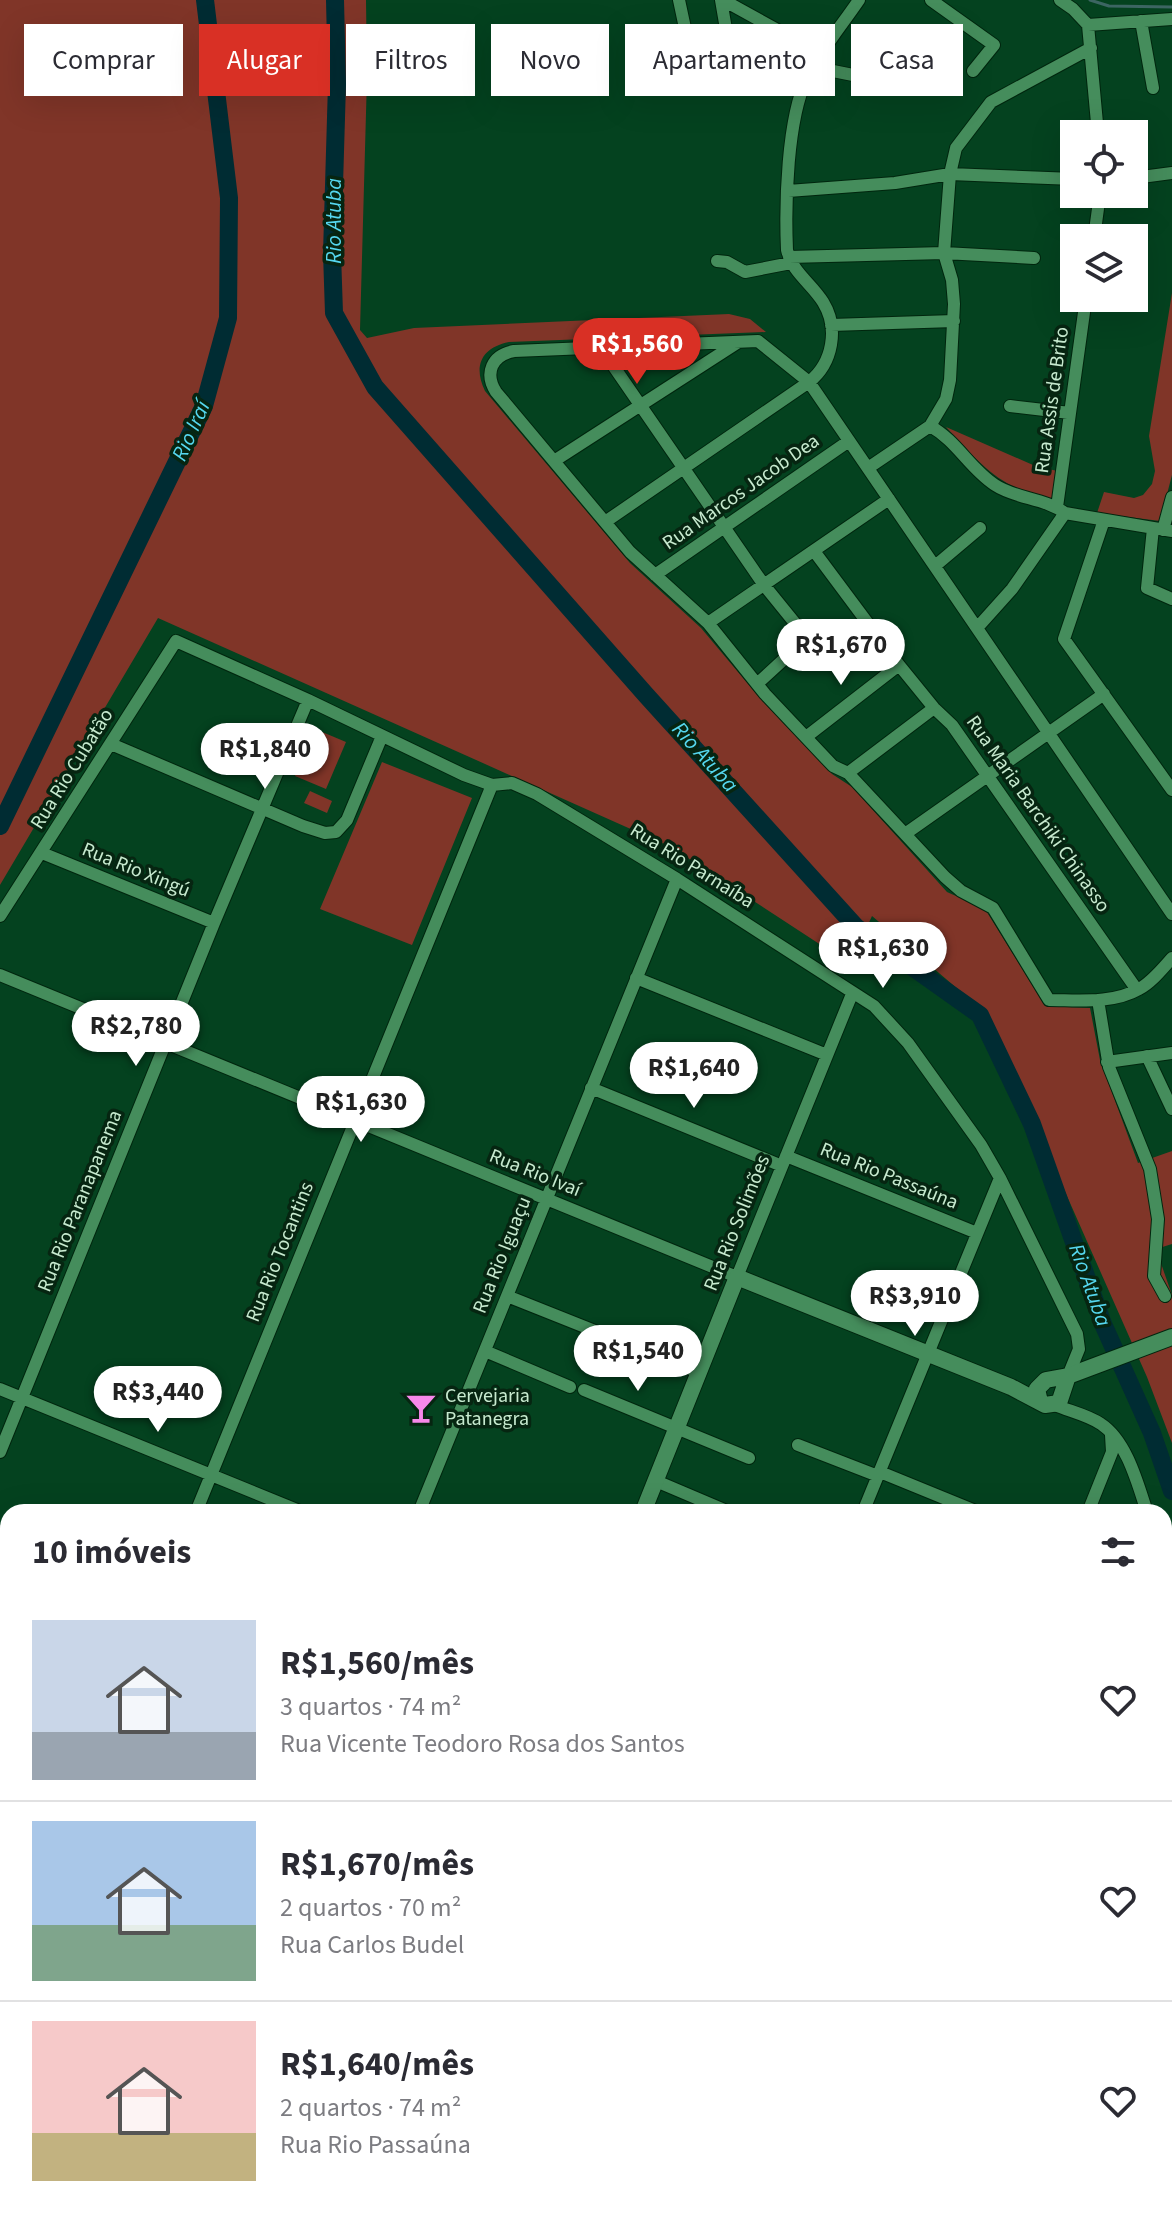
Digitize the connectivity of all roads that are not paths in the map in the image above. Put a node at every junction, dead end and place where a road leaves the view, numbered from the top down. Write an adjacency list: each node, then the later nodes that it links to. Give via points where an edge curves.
1 (679, 0): 2 (street, via 694,70 732,64)
2 (722, 0): 8 (street)
3 (859, 0): 10 (street)
4 (931, 0): 12 (street, via 994,45)
5 (1060, 0): 9 (street)
6 (1172, 19): 7 (street)
7 (1141, 21): 9 (street); 13 (street)
8 (766, 24)
9 (1088, 25): 11 (street)
10 (835, 34)
11 (1091, 48): 15 (street); 17 (street, via 985,107 956,148)
12 (973, 71)
13 (1153, 88)
14 (801, 96): 20 (street)
15 (1097, 120)
16 (1172, 173): 18 (street)
17 (950, 174): 19 (street); 20 (street); 21 (street)
18 (1148, 176)
19 (1060, 178)
20 (788, 191): 23 (street)
21 (944, 253): 22 (street); 23 (street); 26 (street, via 954,292)
22 (1034, 258)
23 (790, 260): 24 (street, via 745,272); 27 (street, via 823,302)
24 (717, 261)
25 (1084, 312): 33 (street, Rua Assis de Brito)
26 (954, 321): 27 (street); 34 (street, via 949,391)
27 (831, 325): 30 (street, via 828,358)
28 (740, 342): 29 (street); 30 (street, via 758,341); 31 (street)
29 (601, 348): 31 (street); 36 (street, via 508,352 491,367 496,392)
30 (809, 382): 35 (street); 37 (street)
31 (640, 405): 36 (street); 37 (street)
32 (1010, 406): 33 (street)
33 (1070, 413): 41 (street, Rua Assis de Brito)
34 (930, 426): 38 (street); 41 (street, via 948,437 992,484)
35 (849, 441): 38 (street); 44 (street, Rua Marcos Jacob Dea)
36 (554, 461): 43 (street)
37 (683, 468): 43 (street); 44 (street)
38 (868, 468): 40 (street)
39 (1172, 497): 46 (street)
40 (889, 499): 47 (street); 48 (street)
41 (1061, 510): 42 (street); 53 (street, Rua Assis de Brito, via 1012,589)
42 (1104, 520): 46 (street); 57 (street, via 1064,639)
43 (605, 522): 49 (street)
44 (724, 527): 49 (street, Rua Marcos Jacob Dea); 50 (street)
45 (980, 528): 48 (street)
46 (1163, 529): 51 (street, via 1147,588)
47 (814, 551): 50 (street); 55 (street, Rua Maria Barchiki Chinasso)
48 (935, 566): 53 (street)
49 (655, 575): 52 (street)
50 (764, 585): 52 (street); 56 (street, via 807,638)
51 (1172, 599)
52 (708, 623): 56 (street)
53 (977, 628): 60 (street)
54 (176, 641): 58 (street, Rua Rio Parnaíba); 63 (street, Rua Rio Cubatão)
55 (899, 665): 59 (street, Rua Maria Barchiki Chinasso); 62 (street)
56 (757, 684): 62 (street)
57 (1104, 694): 60 (street); 66 (street)
58 (308, 700): 61 (street, Rua Rio Parnaíba); 69 (street, Rua Rio Paranapanema)
59 (934, 708): 64 (street); 65 (street, Rua Maria Barchiki Chinasso)
60 (1049, 733): 65 (street); 73 (street)
61 (382, 736): 67 (street, Rua Rio Parnaíba); 69 (street, via 347,820 336,832 325,833)
62 (806, 737): 64 (street, via 833,766)
63 (111, 744): 69 (street); 71 (street, Rua Rio Cubatão)
64 (848, 773): 70 (street)
65 (989, 775): 70 (street); 79 (street, Rua Maria Barchiki Chinasso)
66 (1168, 775): 68 (street)
67 (492, 785): 72 (street, Rua Rio Parnaíba, via 512,783 537,794); 89 (street, Rua Rio Tocantins)
68 (1172, 790)
69 (261, 809): 75 (street, Rua Rio Paranapanema)
70 (905, 834): 81 (street, via 953,885 990,905 1049,1000)
71 (42, 853): 74 (street, Rua Rio Cubatão); 75 (street, Rua Rio Xingú)
72 (677, 879): 78 (street, Rua Rio Iguaçu); 80 (street, Rua Rio Parnaíba)
73 (1172, 914)
74 (0, 916)
75 (214, 923): 82 (street, Rua Rio Paranapanema)
76 (1172, 958): 79 (street)
77 (0, 975): 82 (street, Rua Rio Ivaí)
78 (636, 978): 84 (street); 87 (street, Rua Rio Iguaçu)
79 (1137, 990): 81 (street)
80 (852, 994): 84 (street, Rua Rio Solimões); 91 (street, Rua Rio Parnaíba, via 874,1006 908,1043)
81 (1098, 1000): 86 (street)
82 (165, 1045): 89 (street, Rua Rio Ivaí); 106 (street, Rua Rio Paranapanema)
83 (1172, 1053): 85 (street)
84 (827, 1055): 90 (street, Rua Rio Solimões)
85 (1147, 1056): 86 (street); 88 (street)
86 (1107, 1062): 96 (street, via 1150,1169 1158,1219 1154,1276)
87 (591, 1088): 90 (street, Rua Rio Passaúna); 92 (street, Rua Rio Iguaçu)
88 (1172, 1109)
89 (354, 1122): 92 (street, Rua Rio Ivaí); 113 (street, Rua Rio Tocantins)
90 (784, 1161): 93 (street, Rua Rio Passaúna); 94 (street, Rua Rio Solimões)
91 (1000, 1178): 93 (street); 101 (street, Rua Rio Parnaíba, via 1077,1334 1078,1355)
92 (546, 1199): 94 (street, Rua Rio Ivaí); 95 (street, Rua Rio Iguaçu)
93 (977, 1233): 99 (street)
94 (737, 1277): 99 (street, Rua Rio Ivaí); 100 (street, Rua Rio Solimões)
95 (507, 1296): 98 (street, Rua Rio Iguaçu); 100 (street)
96 (1165, 1296)
97 (1168, 1339): 101 (street)
98 (485, 1351): 102 (street); 117 (street, Rua Rio Iguaçu)
99 (928, 1352): 105 (street, Rua Rio Ivaí, via 1011,1387); 112 (street)
100 (698, 1372): 107 (street, Rua Rio Solimões)
101 (1068, 1376): 105 (street)
102 (570, 1387)
103 (0, 1389): 106 (street)
104 (584, 1390): 107 (street)
105 (1049, 1394): 108 (street, Rua Rio Ivaí)
106 (22, 1398): 110 (street, Rua Rio Paranapanema); 113 (street)
107 (677, 1429): 111 (street); 114 (street, Rua Rio Solimões)
108 (1109, 1433): 122 (street, via 1112,1452); 123 (street, via 1127,1455)
109 (798, 1445): 112 (street)
110 (0, 1452)
111 (749, 1458)
112 (879, 1474): 120 (street); 121 (street)
113 (211, 1475): 115 (street, Rua Rio Tocantins); 116 (street)
114 (656, 1481): 118 (street, Rua Rio Solimões); 119 (street)
115 (199, 1504)
116 (282, 1504)
117 (422, 1504)
118 (646, 1504)
119 (710, 1504)
120 (866, 1504)
121 (957, 1504)
122 (1091, 1504)
123 (1144, 1504)

